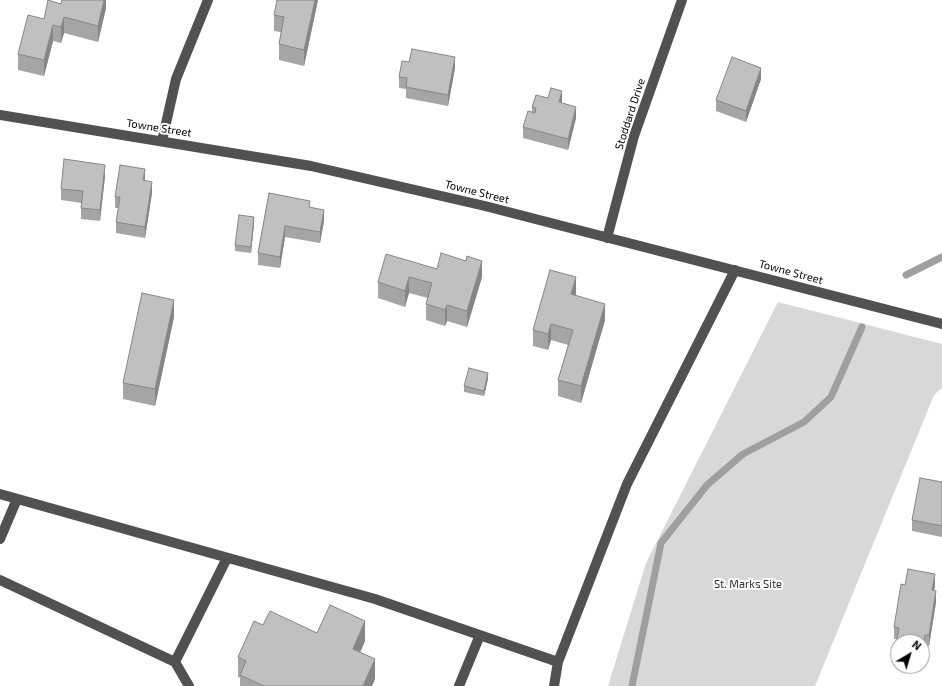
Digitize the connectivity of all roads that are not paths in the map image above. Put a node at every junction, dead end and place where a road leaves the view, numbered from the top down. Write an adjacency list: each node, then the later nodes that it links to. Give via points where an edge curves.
1 (208, 0): 4 (street, via 176,79)
2 (682, 0): 5 (street, Stoddard Drive, via 634,136)
3 (0, 115): 4 (street, Towne Street)
4 (162, 141): 5 (street, Towne Street, via 311,166 485,206)
5 (607, 238): 6 (street, Towne Street)
6 (735, 270): 7 (street, Towne Street); 15 (street, via 628,484)
7 (942, 324)
8 (0, 494): 9 (street)
9 (17, 498): 10 (street); 11 (street)
10 (0, 539)
11 (227, 558): 13 (street, via 375,599); 14 (street)
12 (0, 580): 14 (street)
13 (480, 635): 15 (street); 17 (street)
14 (175, 662): 16 (street)
15 (558, 662): 18 (street)
16 (190, 686)
17 (459, 686)
18 (554, 686)

